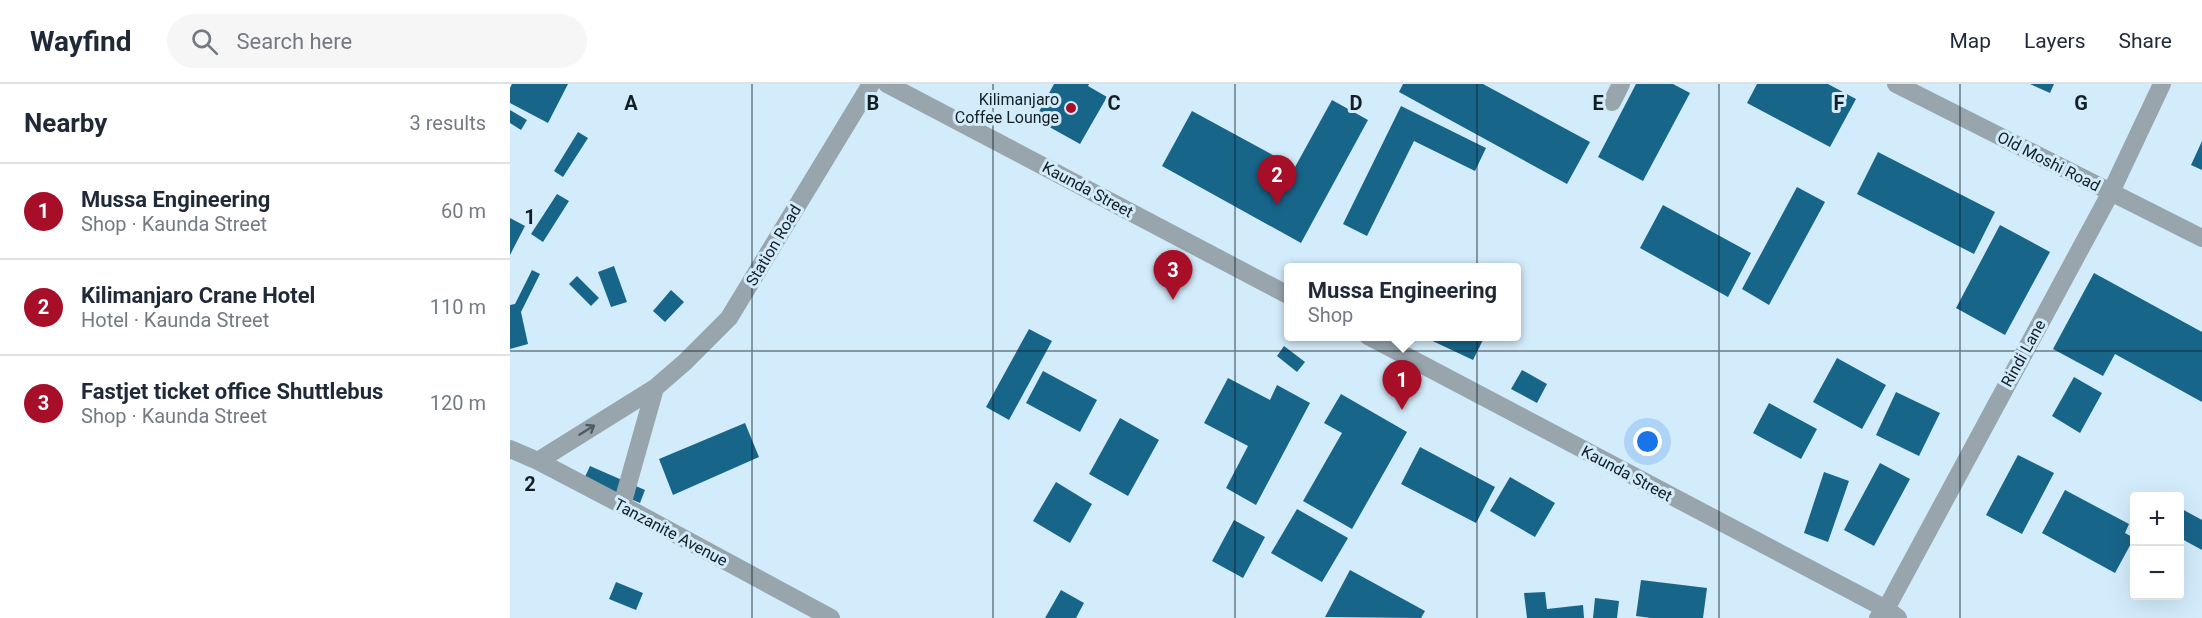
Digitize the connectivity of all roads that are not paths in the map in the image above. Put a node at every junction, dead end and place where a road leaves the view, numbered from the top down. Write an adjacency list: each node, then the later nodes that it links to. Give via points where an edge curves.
1 (871, 84): 11 (street, Station Road, via 729,318)
2 (887, 84): 9 (street, Kaunda Street)
3 (1622, 84): 6 (street)
4 (1896, 84): 7 (street, Old Moshi Road)
5 (2162, 84): 7 (street, Rindi Lane)
6 (1612, 102)
7 (2111, 192): 8 (street, Old Moshi Road); 15 (street, Rindi Lane)
8 (2202, 238)
9 (1284, 292)
10 (1377, 341): 15 (street, Kaunda Street)
11 (654, 388): 13 (street, Station Road, one-way to 11); 14 (street)
12 (510, 449): 13 (street, Tanzanite Avenue)
13 (538, 461): 14 (street, Tanzanite Avenue)
14 (622, 505): 16 (street, Tanzanite Avenue)
15 (1887, 615)
16 (831, 618)

